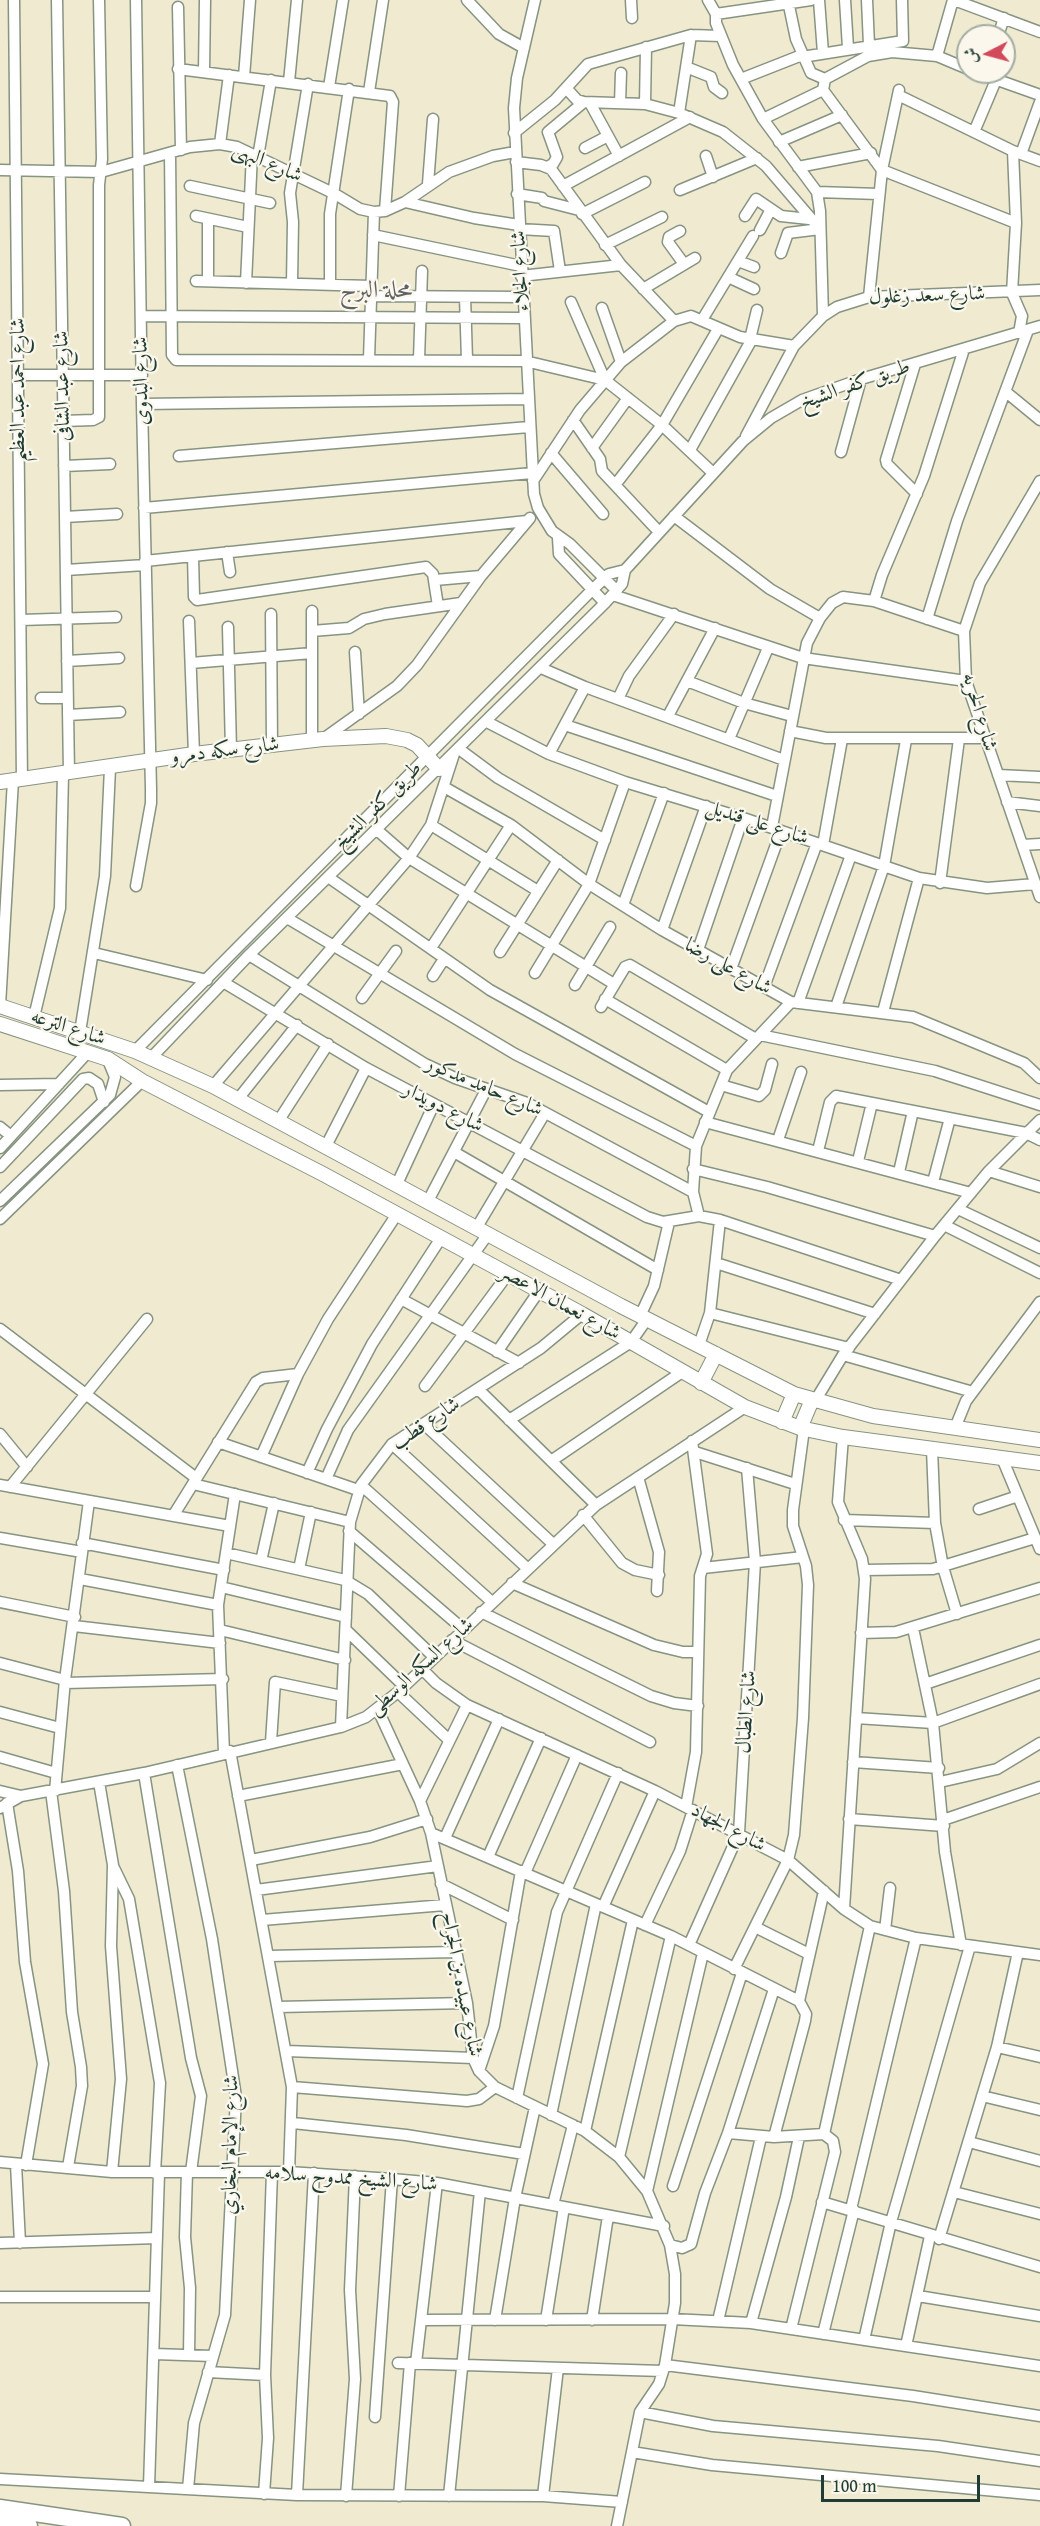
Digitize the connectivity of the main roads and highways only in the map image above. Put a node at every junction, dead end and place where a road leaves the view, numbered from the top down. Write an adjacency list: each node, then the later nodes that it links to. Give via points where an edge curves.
1 (439, 768): 2 (main road, شارع سكه دمرو, via 407,740 387,736 194,754)
2 (12, 781)
3 (0, 1006): 5 (main road, شارع الترعه)
4 (0, 1024): 6 (main road, شارع الترعه)
5 (135, 1051): 7 (main road, شارع نعمان الاعصر, via 213,1086)
6 (108, 1059): 8 (main road, شارع نعمان الاعصر, via 142,1081)
7 (331, 1148): 8 (main road); 9 (main road, شارع نعمان الاعصر)
8 (323, 1174): 10 (main road, شارع نعمان الاعصر)
9 (621, 1306): 10 (main road); 11 (main road, شارع نعمان الاعصر)
10 (607, 1329): 12 (main road, شارع نعمان الاعصر)
11 (716, 1354): 12 (main road); 13 (main road, شارع نعمان الاعصر)
12 (701, 1383): 15 (main road, شارع نعمان الاعصر)
13 (794, 1394): 14 (main road, شارع نعمان الاعصر); 15 (main road)
14 (813, 1401): 16 (main road, شارع نعمان الاعصر); 17 (main road)
15 (782, 1422): 17 (main road, شارع نعمان الاعصر)
16 (933, 1426): 18 (main road, شارع نعمان الاعصر); 19 (main road)
17 (802, 1428): 19 (main road, شارع نعمان الاعصر)
18 (1038, 1436)
19 (932, 1449): 20 (main road, شارع نعمان الاعصر)
20 (1040, 1463)
21 (0, 2508): 24 (highway)
22 (0, 2522): 23 (highway)
23 (29, 2526)
24 (122, 2526)

